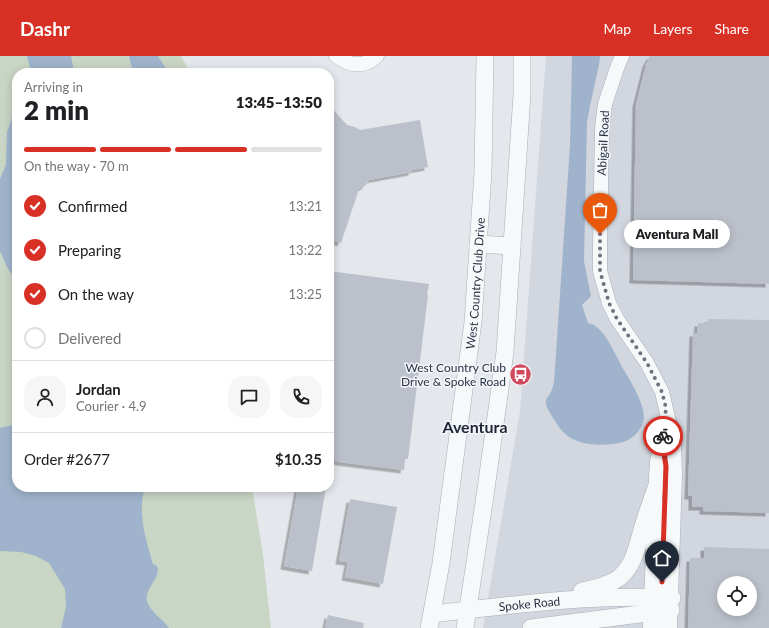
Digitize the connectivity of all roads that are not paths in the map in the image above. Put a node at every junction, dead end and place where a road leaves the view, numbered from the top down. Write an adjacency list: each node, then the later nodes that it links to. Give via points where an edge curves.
1 (336, 56): 2 (street, via 344,62 364,64)
2 (377, 56)
3 (485, 56): 6 (street, West Country Club Drive)
4 (522, 56): 7 (street)
5 (622, 56): 8 (street, Abigail Road, via 608,92 603,123 600,271 609,303 647,363 662,392)
6 (478, 244): 7 (street); 13 (street, West Country Club Drive, via 473,322 441,563)
7 (512, 246): 14 (street, via 502,372)
8 (666, 408): 9 (street, Abigail Road); 12 (street, Abigail Road, via 675,458)
9 (662, 442): 10 (street, Abigail Road, via 657,462); 12 (street, Abigail Road, via 666,466)
10 (656, 488): 11 (street, via 635,555 620,578 607,585); 12 (street, Abigail Road)
11 (542, 601): 12 (street, Spoke Road, via 590,598); 14 (street, Spoke Road)
12 (660, 610): 15 (street, Spoke Road); 17 (street, Abigail Road)
13 (430, 621): 14 (street, Spoke Road)
14 (468, 623)
15 (565, 626): 16 (street, Spoke Road)
16 (532, 628)
17 (670, 628)

